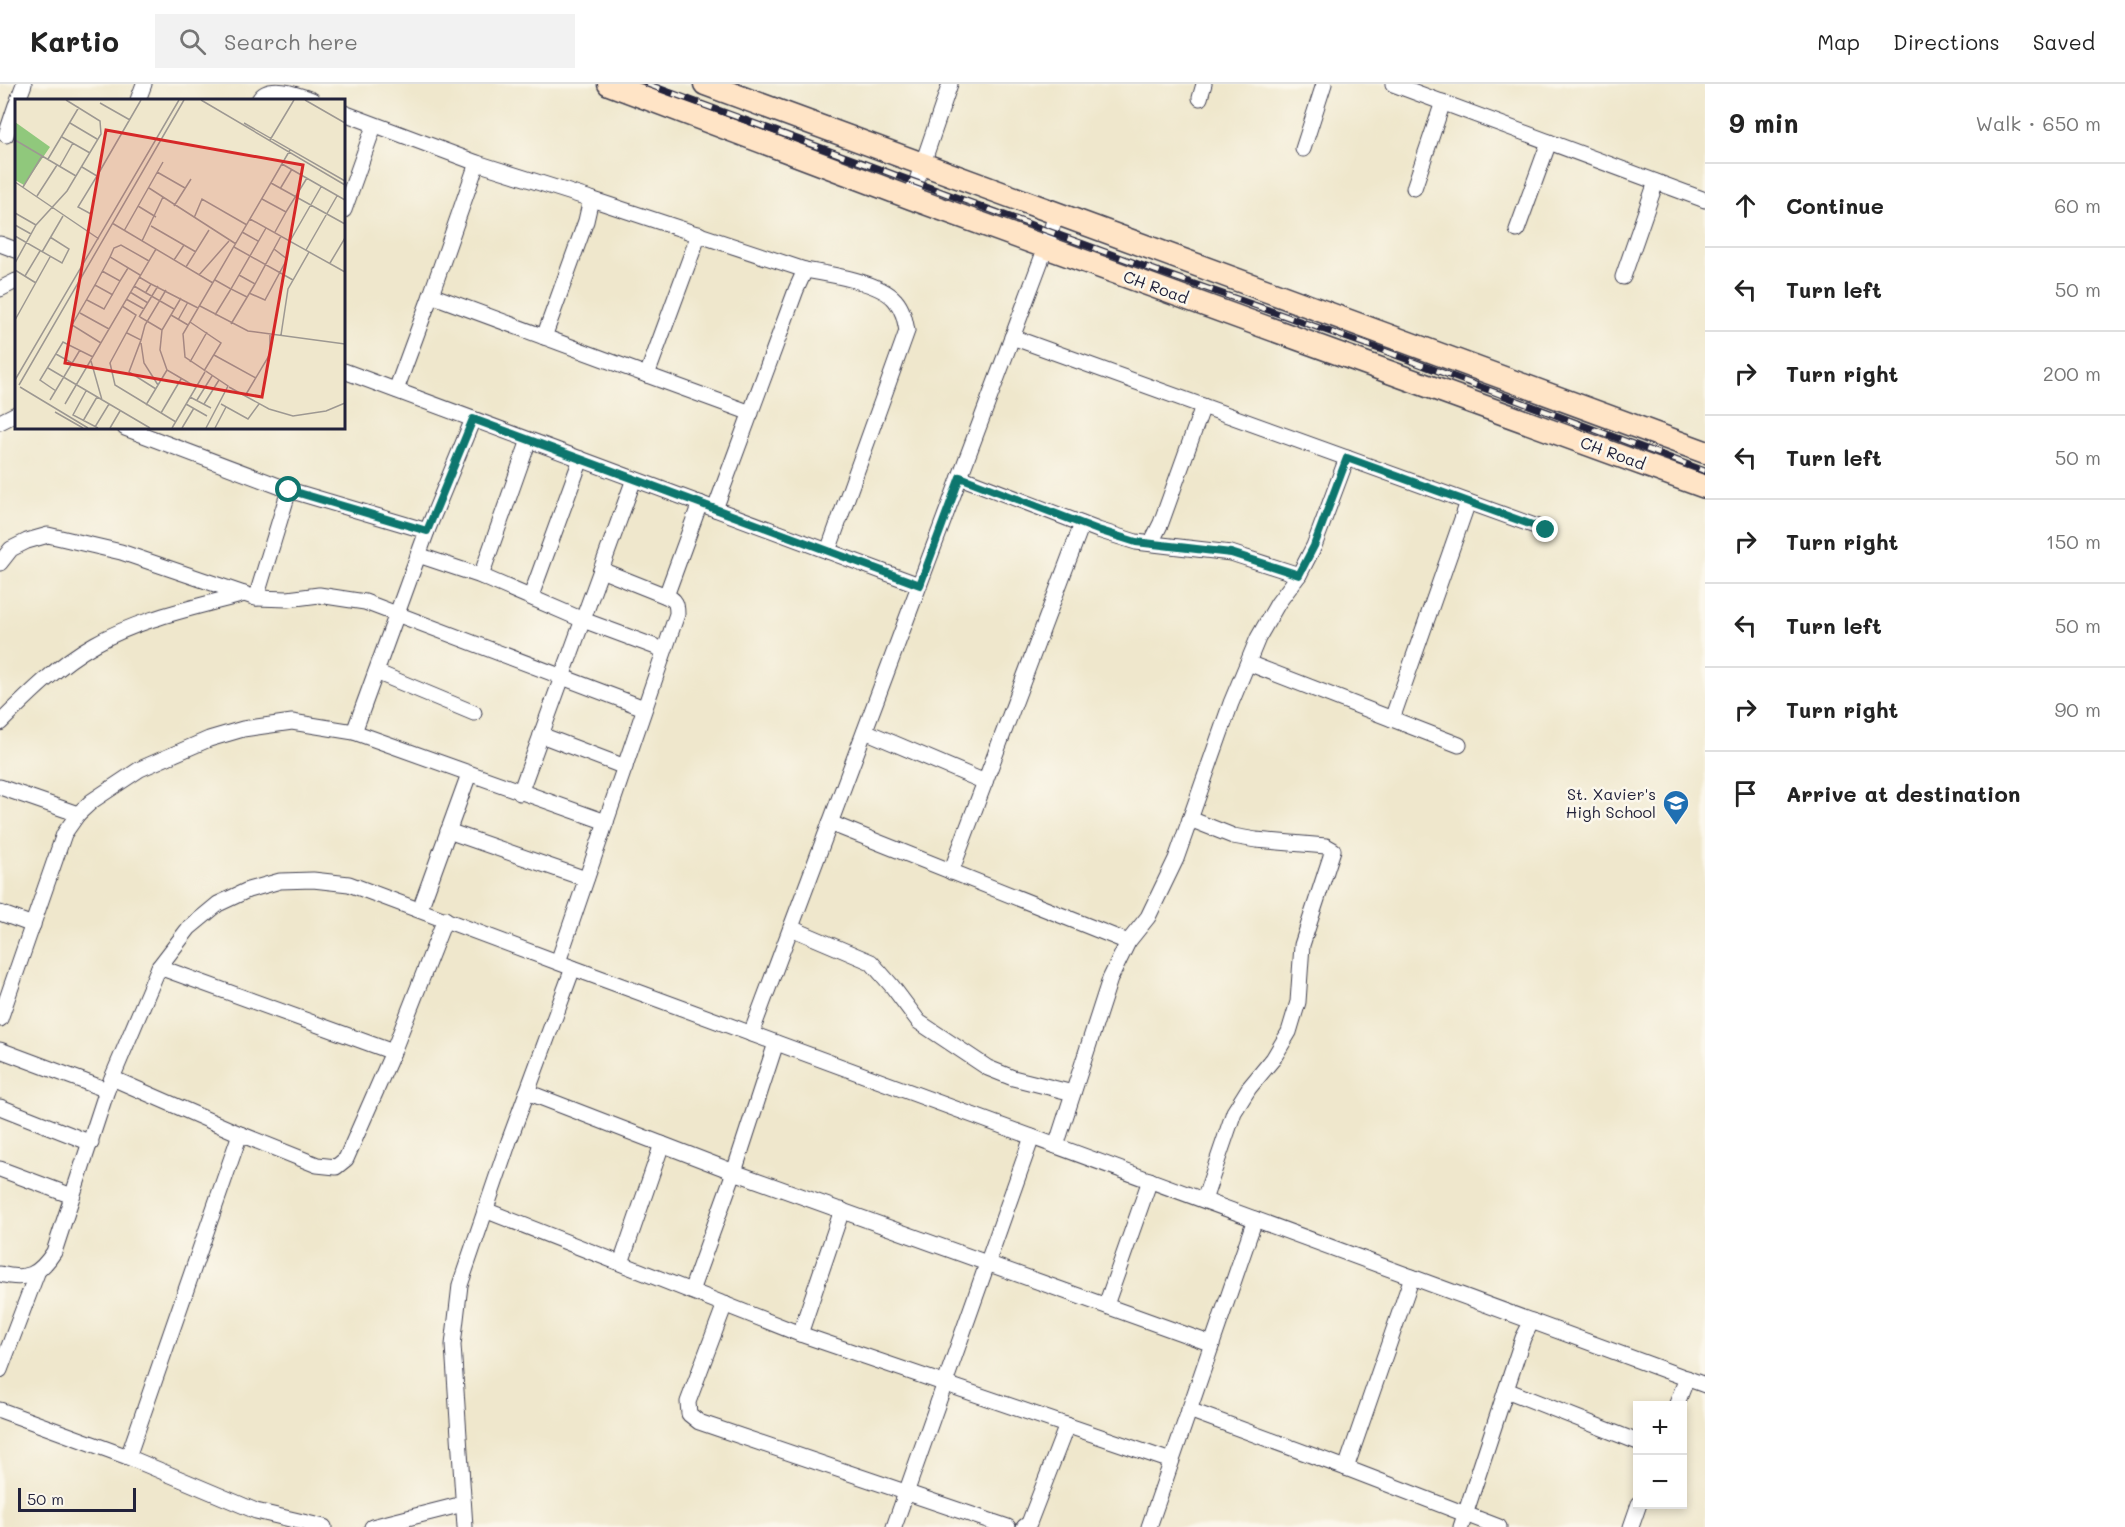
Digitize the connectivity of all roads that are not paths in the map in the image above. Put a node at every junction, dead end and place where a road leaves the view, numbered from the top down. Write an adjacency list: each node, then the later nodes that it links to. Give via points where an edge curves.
1 (24, 84): 8 (street)
2 (144, 84): 9 (street)
3 (609, 84): 23 (street, CH Road)
4 (705, 84): 20 (street, CH Road)
5 (951, 84): 20 (street)
6 (1324, 84): 18 (street)
7 (1394, 84): 12 (street)
8 (18, 99)
9 (138, 99)
10 (259, 99): 11 (street, via 270,87 279,87)
11 (309, 99)
12 (1443, 102): 17 (street); 22 (street)
13 (15, 109): 16 (street)
14 (345, 113): 15 (street)
15 (374, 126): 19 (street); 26 (street)
16 (8, 135)
17 (1549, 142): 21 (street); 28 (street)
18 (1303, 149)
19 (477, 163): 24 (street); 37 (street)
20 (922, 165): 23 (street); 27 (street, CH Road)
21 (1656, 182): 25 (street); 34 (street)
22 (1414, 188)
23 (911, 198): 31 (street, CH Road)
24 (591, 199): 29 (street); 38 (street)
25 (1705, 200)
26 (345, 207)
27 (1056, 214): 31 (street); 50 (street, CH Road)
28 (1517, 230)
29 (699, 234): 33 (street); 41 (street)
30 (0, 243): 32 (street)
31 (1046, 247): 39 (street); 55 (street, CH Road)
32 (15, 250)
33 (806, 270): 44 (street); 63 (street, via 845,278 894,298 902,310 907,331)
34 (1623, 277)
35 (15, 282): 36 (street)
36 (0, 289)
37 (431, 295): 38 (street); 42 (street)
38 (543, 337): 41 (street)
39 (1012, 337): 43 (street); 53 (street)
40 (345, 371): 42 (street)
41 (647, 375): 44 (street)
42 (396, 390): 46 (street)
43 (1203, 406): 51 (street); 62 (street)
44 (751, 413): 58 (street)
45 (15, 414): 47 (street)
46 (473, 419): 49 (street); 61 (street)
47 (0, 422)
48 (127, 429): 56 (street)
49 (529, 440): 52 (street); 68 (street)
50 (1705, 452)
51 (1347, 458): 57 (street); 67 (street)
52 (581, 459): 54 (street); 71 (street)
53 (960, 477): 59 (street); 69 (street)
54 (634, 479): 58 (street); 66 (street)
55 (1705, 487)
56 (289, 490): 61 (street); 70 (street)
57 (1468, 502): 60 (street); 81 (street)
58 (708, 506): 63 (street); 72 (street)
59 (1082, 524): 62 (street, via 1136,542); 89 (street)
60 (1546, 530)
61 (427, 531): 64 (street)
62 (1151, 543): 67 (street, via 1231,553)
63 (828, 551): 69 (street)
64 (418, 555): 68 (street); 73 (street)
65 (0, 563): 70 (street, via 11,549 48,535 121,552)
66 (601, 570): 72 (street); 74 (street)
67 (1299, 575): 76 (street, via 1258,638)
68 (481, 576): 71 (street)
69 (920, 585): 83 (street)
70 (250, 596): 73 (street, via 288,599 319,595 365,602); 82 (street, via 156,618 95,644 41,682)
71 (531, 596): 74 (street)
72 (666, 596): 75 (street, via 677,605)
73 (397, 614): 77 (street); 78 (street)
74 (583, 620): 75 (street); 78 (street)
75 (664, 650): 79 (street)
76 (1248, 663): 81 (street); 93 (street)
77 (376, 672): 80 (street); 84 (street)
78 (563, 676): 79 (street); 85 (street)
79 (644, 708): 87 (street)
80 (474, 713)
81 (1392, 719): 86 (street)
82 (0, 723)
83 (865, 731): 89 (street); 95 (street)
84 (354, 732): 88 (street); 92 (street, via 292,722 220,736 140,769)
85 (541, 735): 87 (street); 91 (street)
86 (1459, 745)
87 (625, 767): 94 (street)
88 (469, 774): 91 (street); 96 (street)
89 (985, 782): 97 (street)
90 (0, 787): 92 (street)
91 (520, 793): 94 (street)
92 (78, 814): 102 (street, via 64,834)
93 (1190, 819): 104 (street, via 1148,917); 125 (street, via 1233,836 1333,850 1302,945 1298,1002 1289,1032 1234,1112)
94 (606, 822): 98 (street)
95 (830, 824): 97 (street); 103 (street)
96 (448, 831): 98 (street); 99 (street)
97 (951, 872): 104 (street)
98 (586, 879): 105 (street)
99 (420, 909): 101 (street); 106 (street, via 349,884 280,881 218,904 189,928)
100 (0, 913): 102 (street)
101 (445, 919): 105 (street); 111 (street)
102 (33, 925): 107 (street)
103 (791, 928): 108 (street); 114 (street, via 871,963 919,1022 988,1068)
104 (1128, 942): 114 (street, via 1110,979)
105 (565, 965): 108 (street); 113 (street)
106 (159, 967): 111 (street); 112 (street)
107 (0, 1019)
108 (751, 1034): 109 (street)
109 (776, 1043): 117 (street); 122 (street)
110 (0, 1050): 112 (street)
111 (393, 1052): 116 (street, via 342,1164 328,1168)
112 (110, 1084): 116 (street); 118 (street)
113 (527, 1092): 119 (street); 126 (street)
114 (1073, 1093): 120 (street)
115 (0, 1107): 118 (street)
116 (240, 1134): 150 (street)
117 (1032, 1137): 120 (street); 129 (street)
118 (91, 1143): 124 (street)
119 (662, 1144): 122 (street); 130 (street)
120 (1056, 1146): 123 (street)
121 (0, 1169): 124 (street)
122 (734, 1172): 127 (street); 134 (street)
123 (1150, 1180): 125 (street); 136 (street)
124 (72, 1196): 131 (street, via 54,1252)
125 (1204, 1200): 128 (street)
126 (485, 1210): 130 (street); 154 (street, via 460,1285 453,1345)
127 (842, 1210): 129 (street); 138 (street)
128 (1256, 1219): 133 (street); 139 (street)
129 (987, 1262): 136 (street); 142 (street)
130 (621, 1263): 134 (street)
131 (37, 1273): 132 (street, via 21,1277); 140 (street)
132 (0, 1274)
133 (1412, 1277): 137 (street); 152 (street)
134 (691, 1291): 135 (street)
135 (725, 1304): 138 (street); 153 (street, via 688,1402 689,1414 699,1422)
136 (1106, 1305): 139 (street)
137 (1532, 1321): 141 (street); 144 (street)
138 (800, 1334): 142 (street)
139 (1212, 1344): 147 (street)
140 (0, 1370)
141 (1687, 1378): 143 (street); 145 (street)
142 (944, 1382): 148 (street); 153 (street)
143 (1705, 1384)
144 (1506, 1390): 149 (street); 156 (street)
145 (1678, 1401)
146 (0, 1410): 150 (street)
147 (1190, 1410): 151 (street); 152 (street)
148 (1066, 1425): 151 (street); 162 (street, via 1029,1523)
149 (1633, 1440)
150 (128, 1457): 157 (street, via 256,1511)
151 (1172, 1461): 163 (street)
152 (1346, 1468): 156 (street)
153 (906, 1491): 160 (street); 161 (street)
154 (463, 1504): 158 (street); 159 (street)
155 (1637, 1509): 165 (street)
156 (1463, 1520): 164 (street)
157 (324, 1527)
158 (372, 1527)
159 (465, 1527)
160 (894, 1527)
161 (1008, 1527)
162 (1024, 1527)
163 (1149, 1527)
164 (1499, 1527)
165 (1631, 1527)

